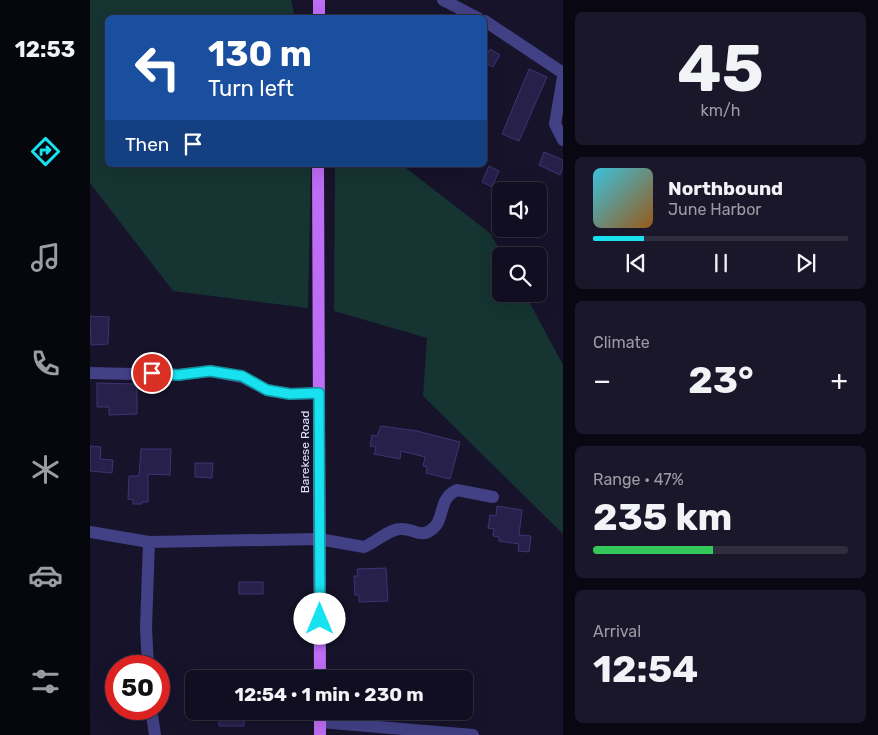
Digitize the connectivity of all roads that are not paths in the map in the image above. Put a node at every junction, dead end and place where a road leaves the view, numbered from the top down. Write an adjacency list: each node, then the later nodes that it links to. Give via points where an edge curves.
1 (319, 0): 3 (main road)
2 (443, 0): 4 (street)
3 (319, 15)
4 (472, 15)
5 (487, 22): 6 (street)
6 (563, 72)
7 (563, 77): 8 (street, via 555,124)
8 (563, 140)
9 (318, 167): 11 (main road, Barekese Road)
10 (90, 373): 11 (street, via 178,375 210,371 242,376 267,390 290,394)
11 (319, 393): 14 (main road, Barekese Road)
12 (494, 497): 14 (street, via 457,490 451,493 446,498 438,522 426,534 402,528 364,547)
13 (90, 532): 15 (street)
14 (319, 539): 15 (street); 17 (main road, Barekese Road)
15 (149, 542): 16 (street)
16 (147, 655)
17 (320, 670)
18 (153, 720): 20 (street)
19 (320, 723): 21 (street)
20 (155, 735)
21 (474, 735)

